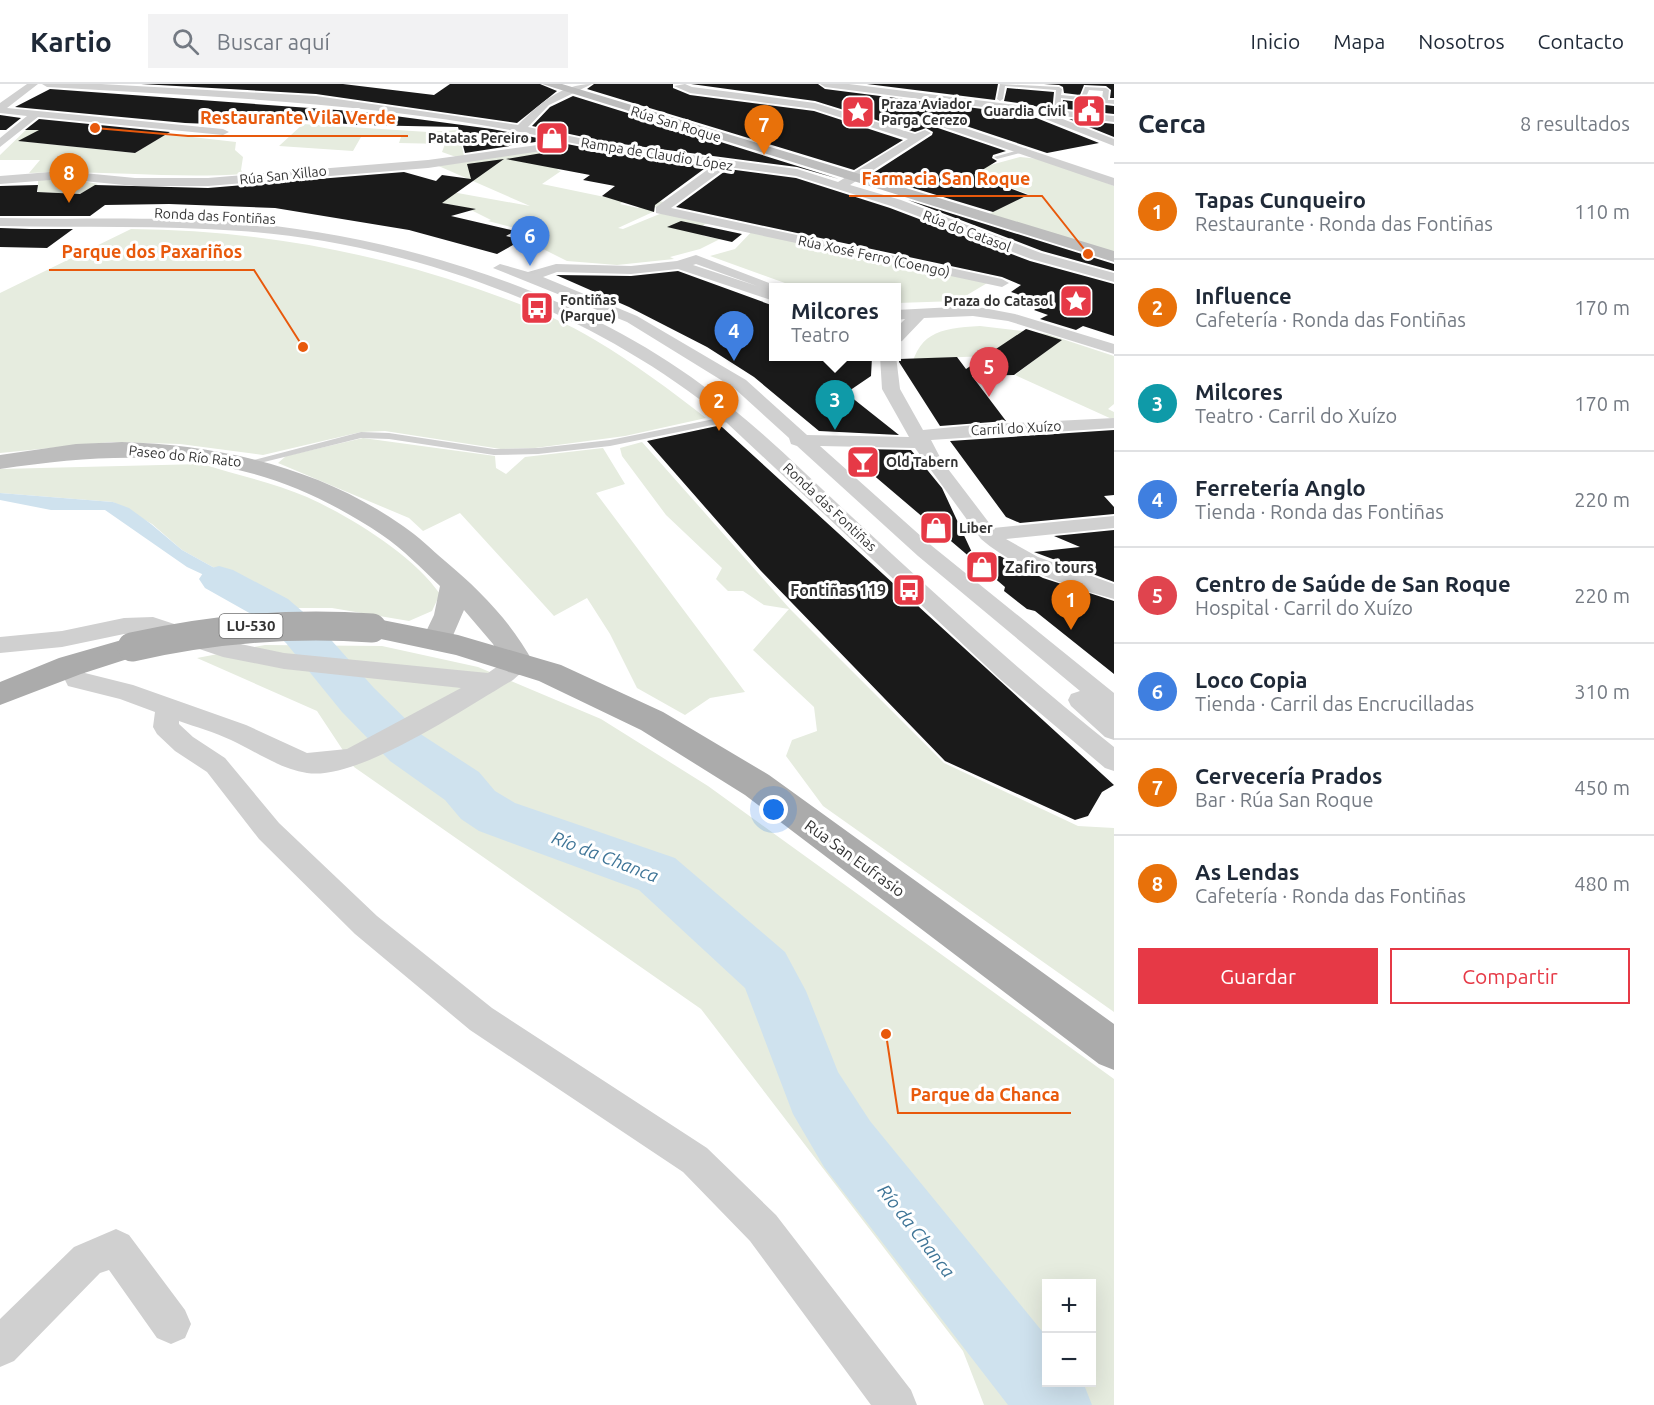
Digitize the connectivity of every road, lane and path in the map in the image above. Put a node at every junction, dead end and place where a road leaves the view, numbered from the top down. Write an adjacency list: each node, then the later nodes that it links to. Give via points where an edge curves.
1 (33, 84): 20 (street)
2 (47, 84): 12 (street, Rampa de Claudio López)
3 (231, 84): 12 (street)
4 (548, 84): 10 (street, Rúa San Roque)
5 (587, 84): 10 (street)
6 (680, 84): 19 (street, via 690,90)
7 (825, 84): 13 (street)
8 (1035, 86): 9 (lane); 15 (lane, via 1003,84)
9 (1051, 86): 14 (lane, via 1059,89)
10 (573, 92): 25 (street, via 545,103); 37 (street, Rúa San Roque)
11 (804, 92): 19 (street)
12 (220, 94): 25 (street, Rampa de Claudio López, via 316,99); 26 (street)
13 (969, 96): 21 (street); 24 (street)
14 (1059, 96): 16 (lane); 21 (lane)
15 (1000, 99)
16 (1083, 99): 17 (lane); 17 (lane, via 1087,88 1106,90)
17 (1105, 101): 18 (lane)
18 (1114, 102)
19 (792, 103): 28 (street, via 836,111)
20 (0, 109): 22 (street)
21 (1051, 114): 23 (street); 30 (street)
22 (34, 115): 26 (street); 31 (street)
23 (1114, 119)
24 (940, 123): 28 (street); 32 (street)
25 (521, 128): 29 (street, Rampa de Claudio López)
26 (186, 129): 27 (street)
27 (223, 132)
28 (916, 138): 37 (street)
29 (564, 139): 34 (street, Rampa de Claudio López); 36 (street, Rúa San Xillao, via 548,147 428,164 252,179 135,182 63,175)
30 (1114, 143)
31 (0, 144)
32 (1026, 150): 33 (lane); 38 (street)
33 (997, 157)
34 (723, 164): 35 (street, Rampa de Claudio López); 49 (street, Rúa Xosé Ferro (Coengo), via 661,210)
35 (821, 179): 37 (street, Rúa do Catasol)
36 (0, 180)
37 (847, 182): 45 (street, Rúa do Catasol); 46 (street, Rúa San Roque)
38 (1114, 182)
39 (0, 210): 41 (street, Ronda das Fontiñas)
40 (0, 215): 41 (street)
41 (85, 216): 42 (street, Ronda das Fontiñas); 43 (street, Ronda das Fontiñas, via 170,212 274,219); 44 (street, Ronda das Fontiñas)
42 (0, 222)
43 (341, 232): 44 (street); 50 (street, Ronda das Fontiñas, via 368,232 448,252)
44 (317, 234): 50 (street, Ronda das Fontiñas, via 471,274)
45 (1036, 256): 48 (street, Rúa do Catasol); 49 (street)
46 (1114, 257)
47 (679, 265): 50 (street, via 631,270 556,268); 51 (street, via 696,259); 52 (street)
48 (1114, 278)
49 (1002, 283): 53 (street)
50 (529, 284): 59 (street, Ronda das Fontiñas, via 674,372); 61 (street, via 614,323 704,376); 63 (street, Ronda das Fontiñas, via 632,319 710,365 740,384)
51 (769, 286)
52 (769, 295)
53 (973, 311): 54 (street); 57 (street, via 1010,317)
54 (920, 313): 55 (street); 56 (street)
55 (901, 315)
56 (901, 334)
57 (1114, 349)
58 (888, 361): 62 (street, via 891,389)
59 (734, 418): 61 (street, Ronda das Fontiñas); 65 (lane, via 610,443 538,451 494,452 362,435)
60 (1114, 423): 62 (street, Carril do Xuízo, via 974,430)
61 (765, 436): 63 (street, Carril do Xuízo); 80 (street, Ronda das Fontiñas, via 945,615)
62 (921, 439): 63 (street, Carril do Xuízo, via 894,444); 67 (street, via 934,463)
63 (796, 442): 77 (street, Ronda das Fontiñas); 79 (street)
64 (0, 462): 65 (street, Paseo do Río Rato, via 122,449)
65 (248, 463): 68 (street, Paseo do Río Rato, via 341,500 392,530)
66 (1114, 522): 67 (street)
67 (988, 535): 69 (street, via 998,545 1023,557)
68 (455, 583): 70 (street, Paseo do Río Rato); 71 (street)
69 (1114, 592)
70 (483, 616): 71 (street, via 474,632); 73 (street, Paseo do Río Rato, via 512,648)
71 (447, 642): 73 (main road, LU-530); 74 (main road, LU-530, bridge, via 372,628 321,623 269,624 194,633)
72 (0, 645): 75 (street, via 153,625 223,649 284,661)
73 (519, 663): 75 (street); 81 (main road, Rúa San Eufrasio, via 550,673 652,721 757,785)
74 (70, 666): 76 (main road, LU-530); 78 (street, via 76,680)
75 (490, 682): 78 (street, via 374,748 351,758 322,763 293,759 237,732)
76 (0, 694)
77 (1114, 706)
78 (168, 707): 84 (street, via 166,727 216,765 270,831 366,925 481,1019 695,1160 763,1228)
79 (1114, 729)
80 (1110, 753)
81 (1114, 1048)
82 (171, 1324): 83 (street, via 116,1248 87,1260)
83 (0, 1347)
84 (896, 1405)

